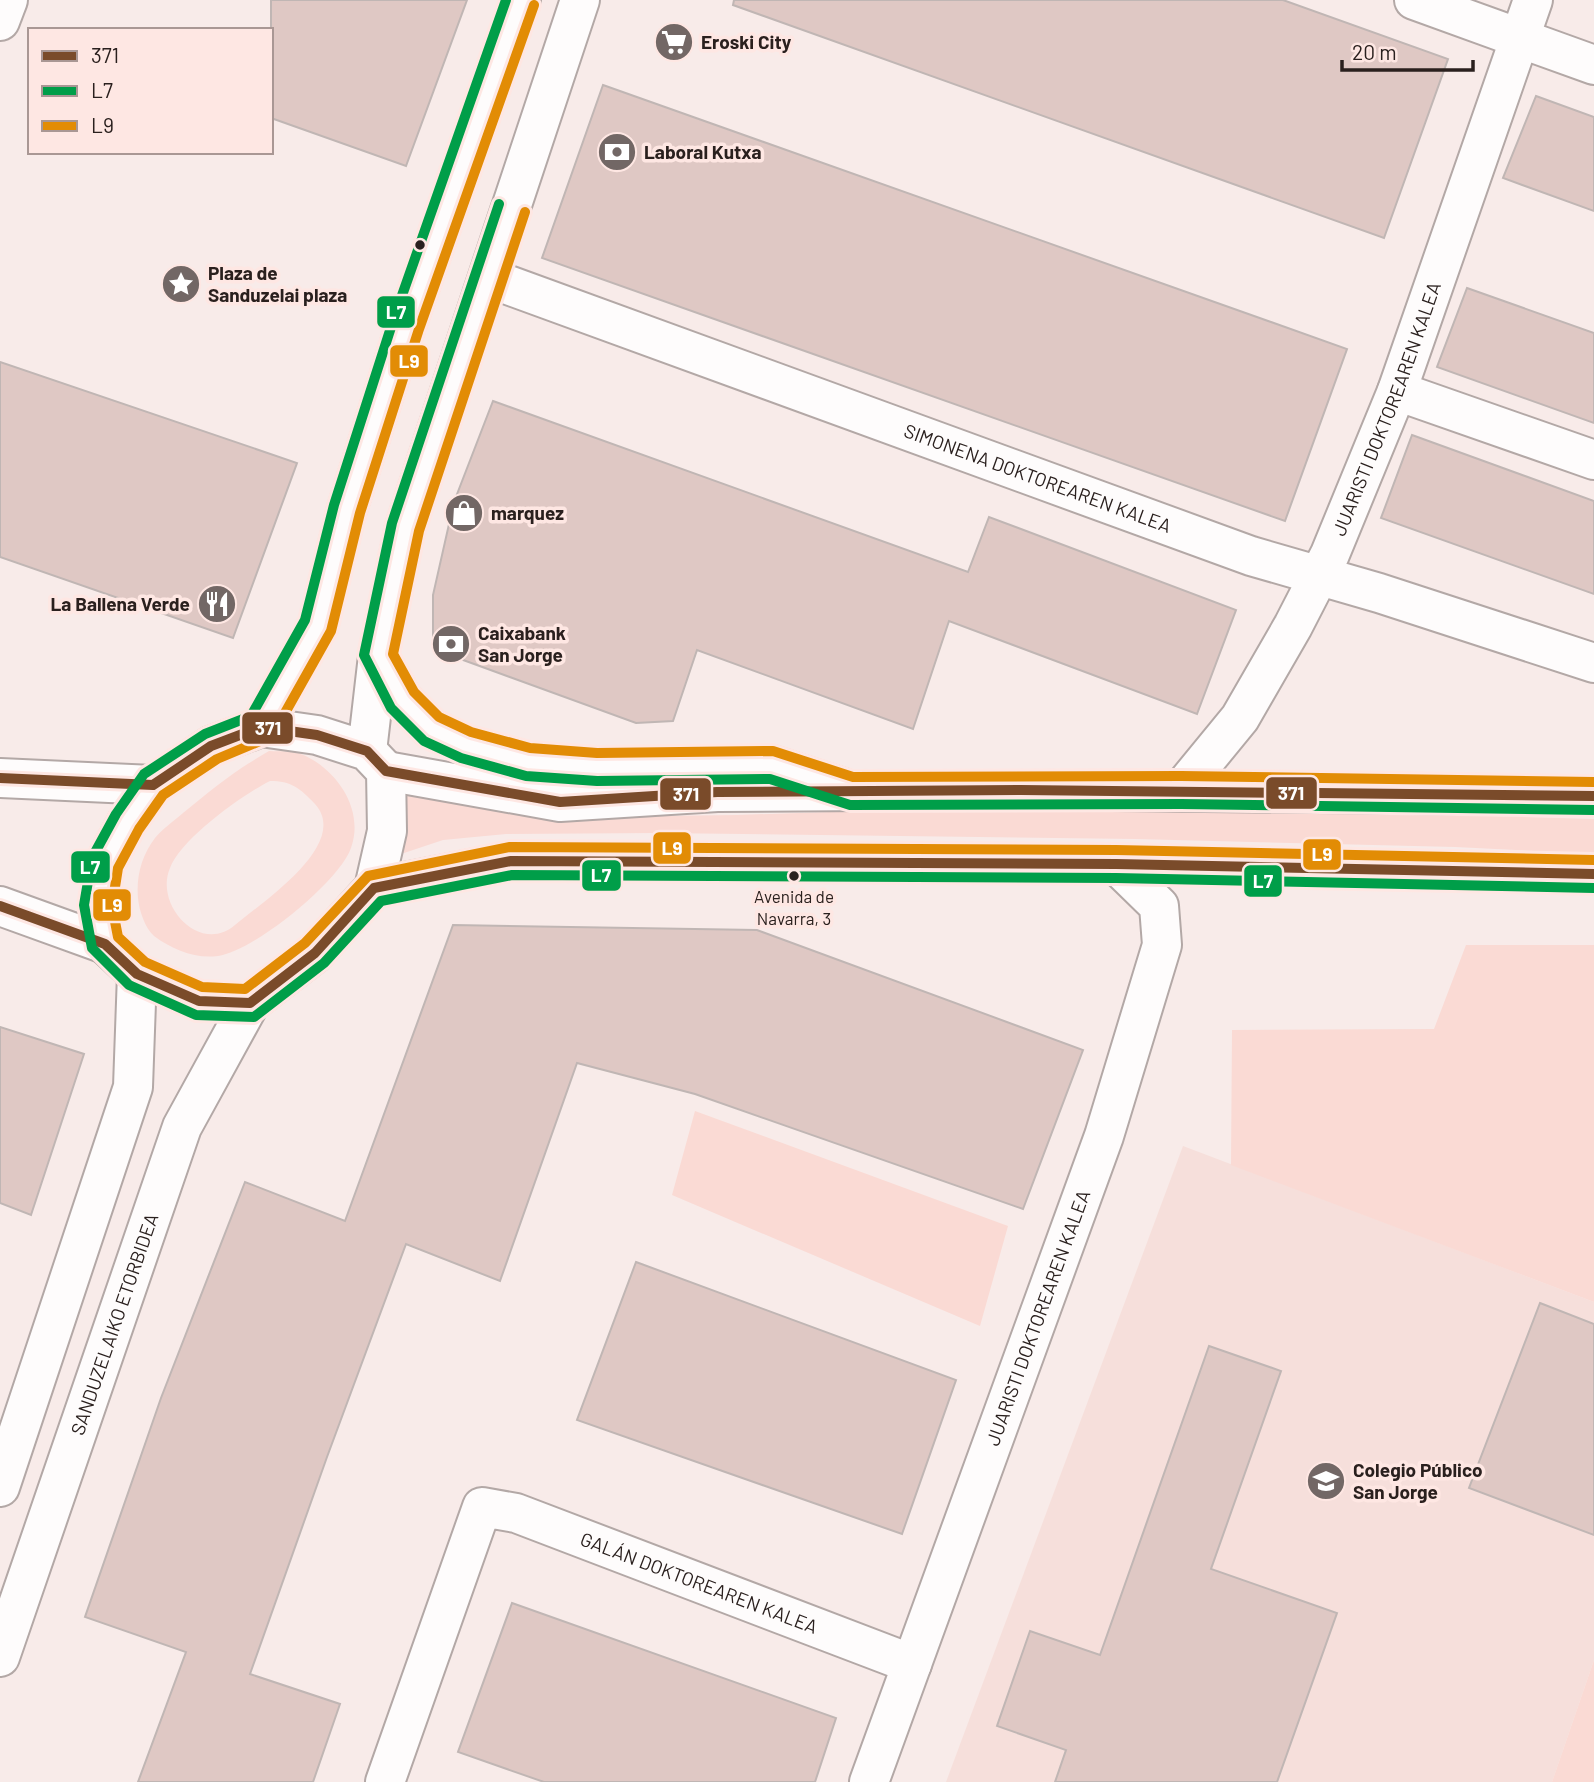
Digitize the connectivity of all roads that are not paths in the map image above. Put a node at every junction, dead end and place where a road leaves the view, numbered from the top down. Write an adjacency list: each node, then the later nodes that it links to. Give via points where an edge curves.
1 (8, 0): 6 (main road)
2 (521, 0): 15 (main road, via 347,509 318,625)
3 (580, 0): 9 (main road)
4 (1414, 0): 7 (main road)
5 (1533, 0): 7 (main road, JUARISTI DOKTOREAREN KALEA)
6 (0, 21)
7 (1520, 38): 8 (main road); 10 (main road, JUARISTI DOKTOREAREN KALEA)
8 (1594, 65)
9 (489, 278): 12 (main road, SIMONENA DOKTOREAREN KALEA, via 1251,556); 13 (main road, via 405,527)
10 (1397, 391): 11 (main road); 12 (main road, JUARISTI DOKTOREAREN KALEA)
11 (1594, 460)
12 (1320, 575): 14 (main road, SIMONENA DOKTOREAREN KALEA); 19 (main road, JUARISTI DOKTOREAREN KALEA, via 1240,718)
13 (378, 656): 16 (main road); 20 (main road, via 403,700 431,729 466,745 528,762 597,767 772,765)
14 (1594, 663)
15 (261, 727): 16 (main road, via 317,735); 18 (main road, via 211,746)
16 (376, 761): 20 (main road, via 560,802 717,792); 24 (main road, via 387,831)
17 (0, 778): 18 (main road)
18 (153, 785): 26 (main road, via 105,863 98,906)
19 (1181, 790): 20 (main road); 21 (main road)
20 (851, 791)
21 (1594, 796)
22 (1116, 864): 23 (main road); 24 (main road, via 511,861); 31 (main road, JUARISTI DOKTOREAREN KALEA, via 1159,906 1162,945 1104,1136)
23 (1594, 874)
24 (374, 888): 28 (main road, via 315,953)
25 (0, 906): 26 (main road)
26 (105, 944): 27 (main road)
27 (137, 974): 28 (main road, via 200,1001); 29 (main road, via 133,1087)
28 (250, 1003): 30 (main road, SANDUZELAIKO ETORBIDEA, via 182,1127)
29 (0, 1487)
30 (0, 1657)
31 (912, 1664): 32 (main road, GALÁN DOKTOREAREN KALEA, via 516,1513 482,1507); 33 (main road, JUARISTI DOKTOREAREN KALEA)
32 (386, 1782)
33 (869, 1782)

